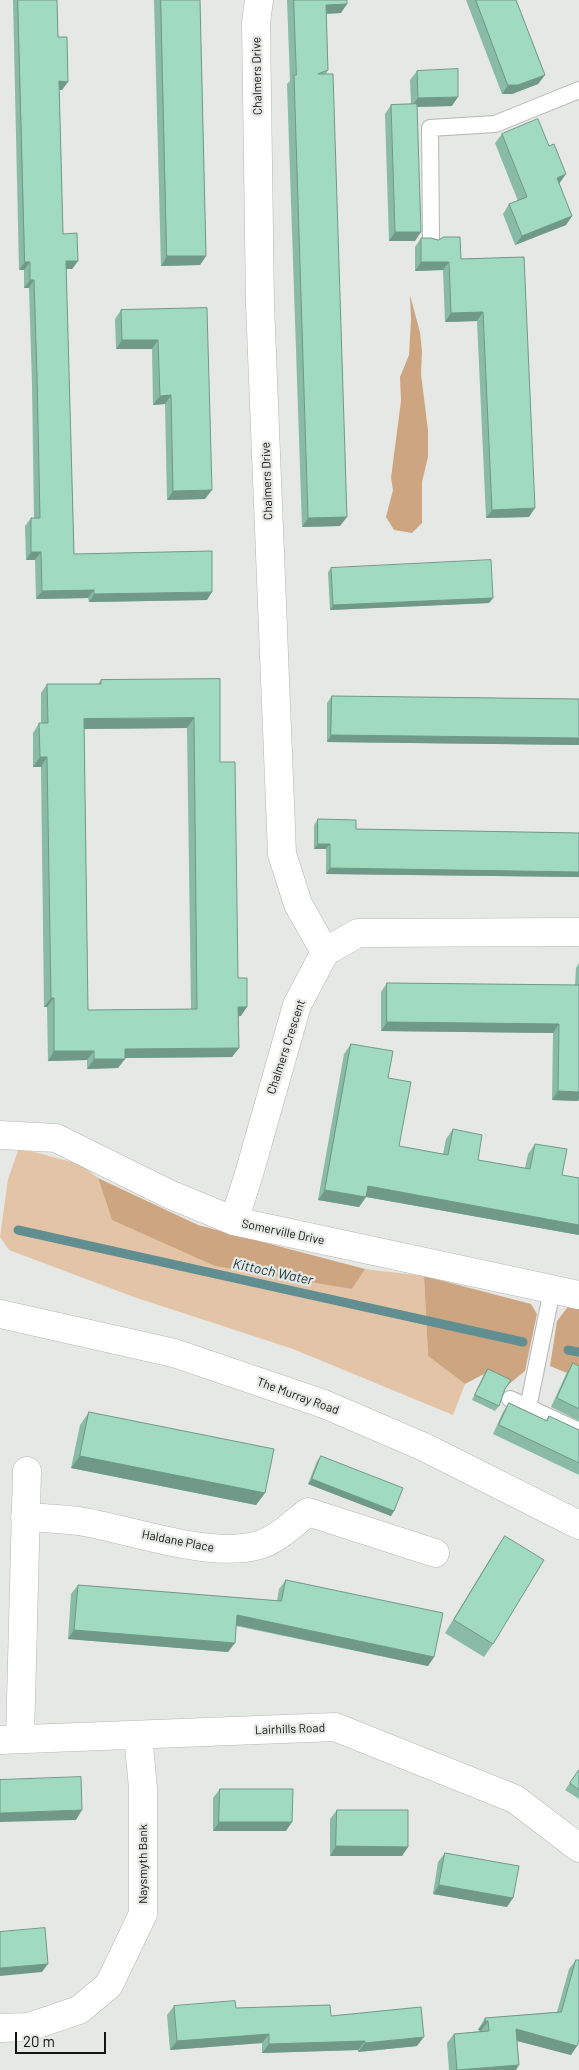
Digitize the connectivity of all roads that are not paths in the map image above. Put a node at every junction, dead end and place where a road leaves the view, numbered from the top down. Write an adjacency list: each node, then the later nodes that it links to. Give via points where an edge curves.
1 (259, 0): 5 (street, Chalmers Drive, via 256,23 260,304 282,854 298,904)
2 (579, 90): 3 (lane, via 495,124 430,128)
3 (432, 239)
4 (579, 932): 5 (street, via 358,932)
5 (325, 952): 7 (street, Chalmers Crescent, via 297,1005)
6 (0, 1135): 7 (street, Somerville Drive, via 56,1138 169,1194)
7 (234, 1221): 8 (street, Somerville Drive)
8 (552, 1290): 9 (street, Somerville Drive); 12 (lane)
9 (579, 1295)
10 (0, 1314): 16 (street, The Murray Road, via 174,1353 324,1404 424,1447)
11 (510, 1400): 12 (lane)
12 (528, 1408): 13 (lane)
13 (579, 1431)
14 (27, 1471): 15 (street)
15 (26, 1517): 17 (street, Haldane Place, via 79,1522 211,1549 238,1549 262,1544 283,1533 308,1512); 19 (street)
16 (579, 1525)
17 (435, 1554)
18 (138, 1735): 19 (street, Lairhills Road); 20 (street, Lairhills Road, via 335,1727 516,1799); 21 (street, Naysmyth Bank, via 143,1788 143,1914 109,1986 79,2010 29,2027)
19 (10, 1739)
20 (579, 1848)
21 (0, 2028)

